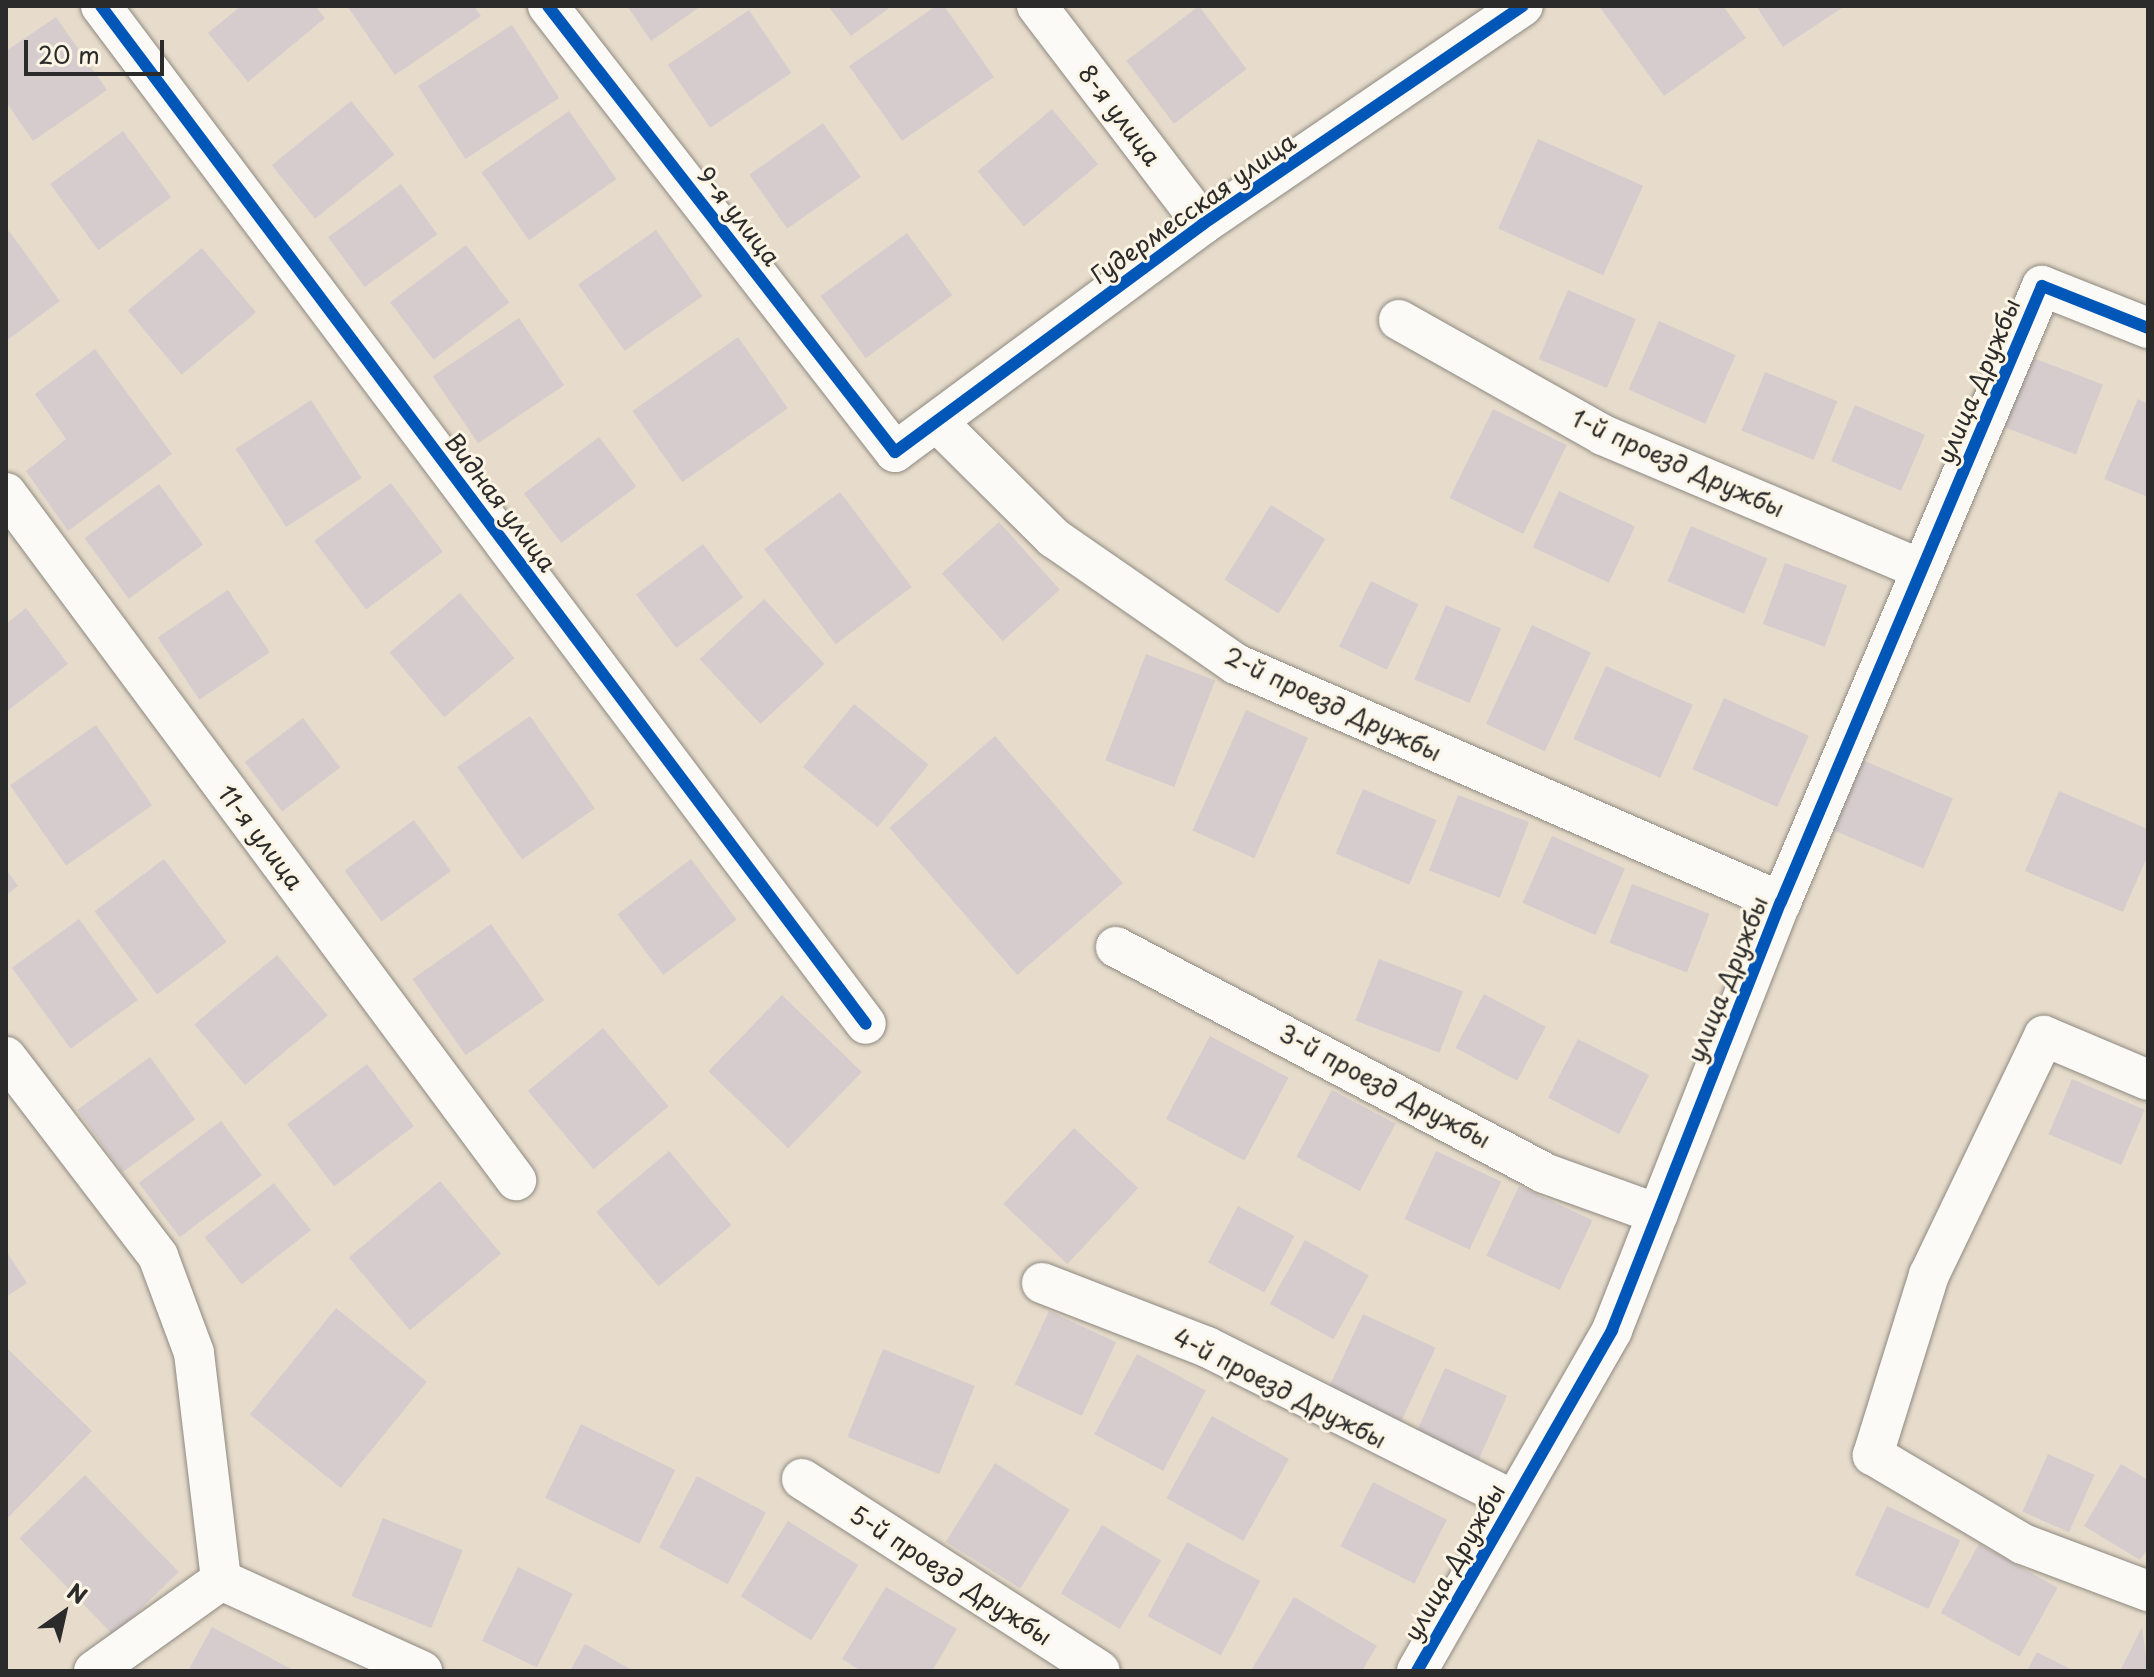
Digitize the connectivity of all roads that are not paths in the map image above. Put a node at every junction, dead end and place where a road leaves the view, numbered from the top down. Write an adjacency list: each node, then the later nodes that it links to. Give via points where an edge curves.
1 (101, 6): 14 (street, Видная улица)
2 (548, 6): 9 (street, 9-я улица)
3 (1037, 6): 5 (street, 8-я улица)
4 (1519, 7): 5 (street, Гудермесская улица)
5 (1203, 224): 8 (street, Гудермесская улица)
6 (1399, 320): 11 (street, 1-й проезд Дружбы, via 1603,435)
7 (2148, 328): 11 (street, улица Дружбы, via 2042,286)
8 (937, 422): 9 (street, Гудермесская улица); 12 (street, 2-й проезд Дружбы, via 1054,538 1236,664)
9 (895, 452)
10 (6, 493): 17 (street, 11-я улица)
11 (1922, 570): 12 (street, улица Дружбы)
12 (1781, 902): 18 (street, улица Дружбы)
13 (1116, 947): 18 (street, 3-й проезд Дружбы, via 1544,1173)
14 (866, 1024)
15 (6, 1057): 22 (street, via 158,1256 194,1353)
16 (2148, 1080): 23 (street, via 2044,1036 1929,1275 1873,1455 2023,1544)
17 (516, 1180)
18 (1658, 1214): 21 (street, улица Дружбы, via 1612,1330)
19 (1042, 1283): 21 (street, 4-й проезд Дружбы, via 1207,1347)
20 (802, 1479): 26 (street, 5-й проезд Дружбы)
21 (1514, 1501): 27 (street, улица Дружбы)
22 (221, 1580): 24 (street); 25 (street)
23 (2148, 1591)
24 (94, 1671)
25 (422, 1671)
26 (1100, 1671)
27 (1417, 1671)

